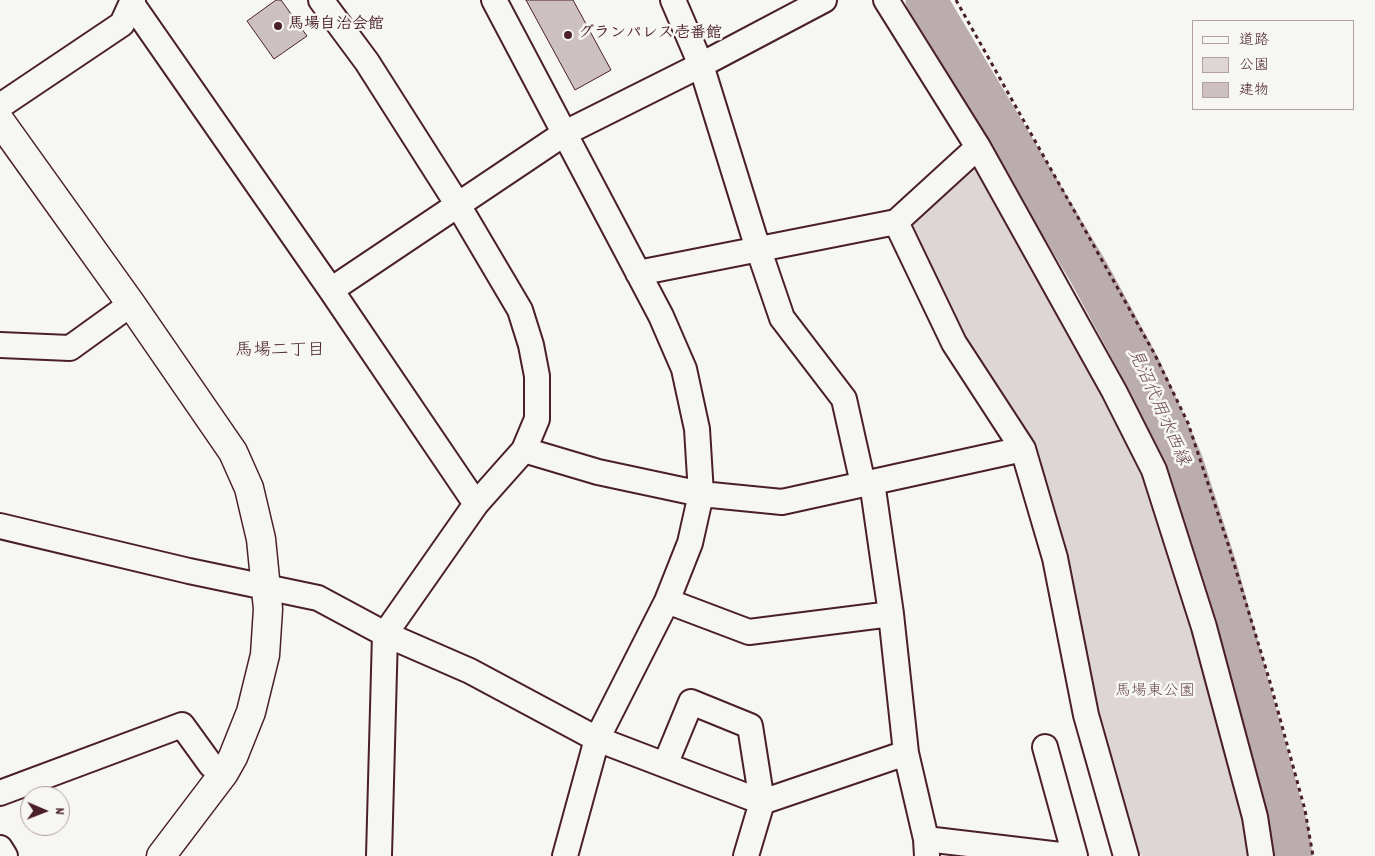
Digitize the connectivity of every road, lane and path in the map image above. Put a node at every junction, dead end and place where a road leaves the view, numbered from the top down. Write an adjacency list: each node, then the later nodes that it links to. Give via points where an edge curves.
1 (321, 0): 13 (street, via 367,62)
2 (494, 0): 11 (street)
3 (672, 0): 8 (street)
4 (824, 0): 8 (street)
5 (886, 0): 12 (street)
6 (956, 0): 48 (path, via 1154,353 1188,423 1270,682 1305,810)
7 (133, 2): 9 (street, via 122,24); 17 (street)
8 (701, 65): 11 (street); 15 (street)
9 (0, 106)
10 (0, 122): 18 (street)
11 (565, 133): 13 (street); 16 (street)
12 (978, 147): 14 (street); 47 (street, via 1154,470 1204,628 1255,817)
13 (458, 204): 17 (street); 21 (street, via 520,310 532,345 537,376 537,419)
14 (896, 222): 15 (street); 20 (street, via 954,343)
15 (759, 249): 16 (street); 22 (street, via 782,318 844,399)
16 (638, 273): 23 (street, via 684,369 697,429)
17 (331, 290): 24 (street)
18 (131, 304): 19 (street, via 70,348); 26 (street, via 233,452 249,488 261,539)
19 (0, 345)
20 (1023, 449): 22 (street); 46 (street, via 1055,558 1086,715)
21 (524, 450): 23 (street, via 598,472); 24 (street)
22 (867, 483): 23 (street, via 782,502); 28 (street)
23 (701, 494): 27 (street, via 690,543)
24 (476, 504): 29 (street)
25 (0, 526): 26 (street)
26 (265, 587): 29 (street, via 318,598); 34 (street, via 268,609 264,655 251,712)
27 (667, 601): 28 (street, via 749,632); 30 (street)
28 (890, 614): 32 (street)
29 (384, 634): 30 (street, via 470,672); 41 (street)
30 (597, 739): 33 (street); 42 (street)
31 (1045, 747): 45 (street)
32 (906, 753): 36 (street); 38 (street)
33 (664, 764): 36 (street); 36 (street, via 691,702 750,726)
34 (224, 773): 35 (street, via 211,765 182,725); 40 (street)
35 (0, 793)
36 (762, 802): 43 (street)
37 (0, 848): 39 (street)
38 (927, 848): 44 (street)
39 (5, 856)
40 (161, 856)
41 (379, 856)
42 (565, 856)
43 (746, 856)
44 (1069, 856)
45 (1075, 856)
46 (1126, 856)
47 (1261, 856)
48 (1313, 856)

